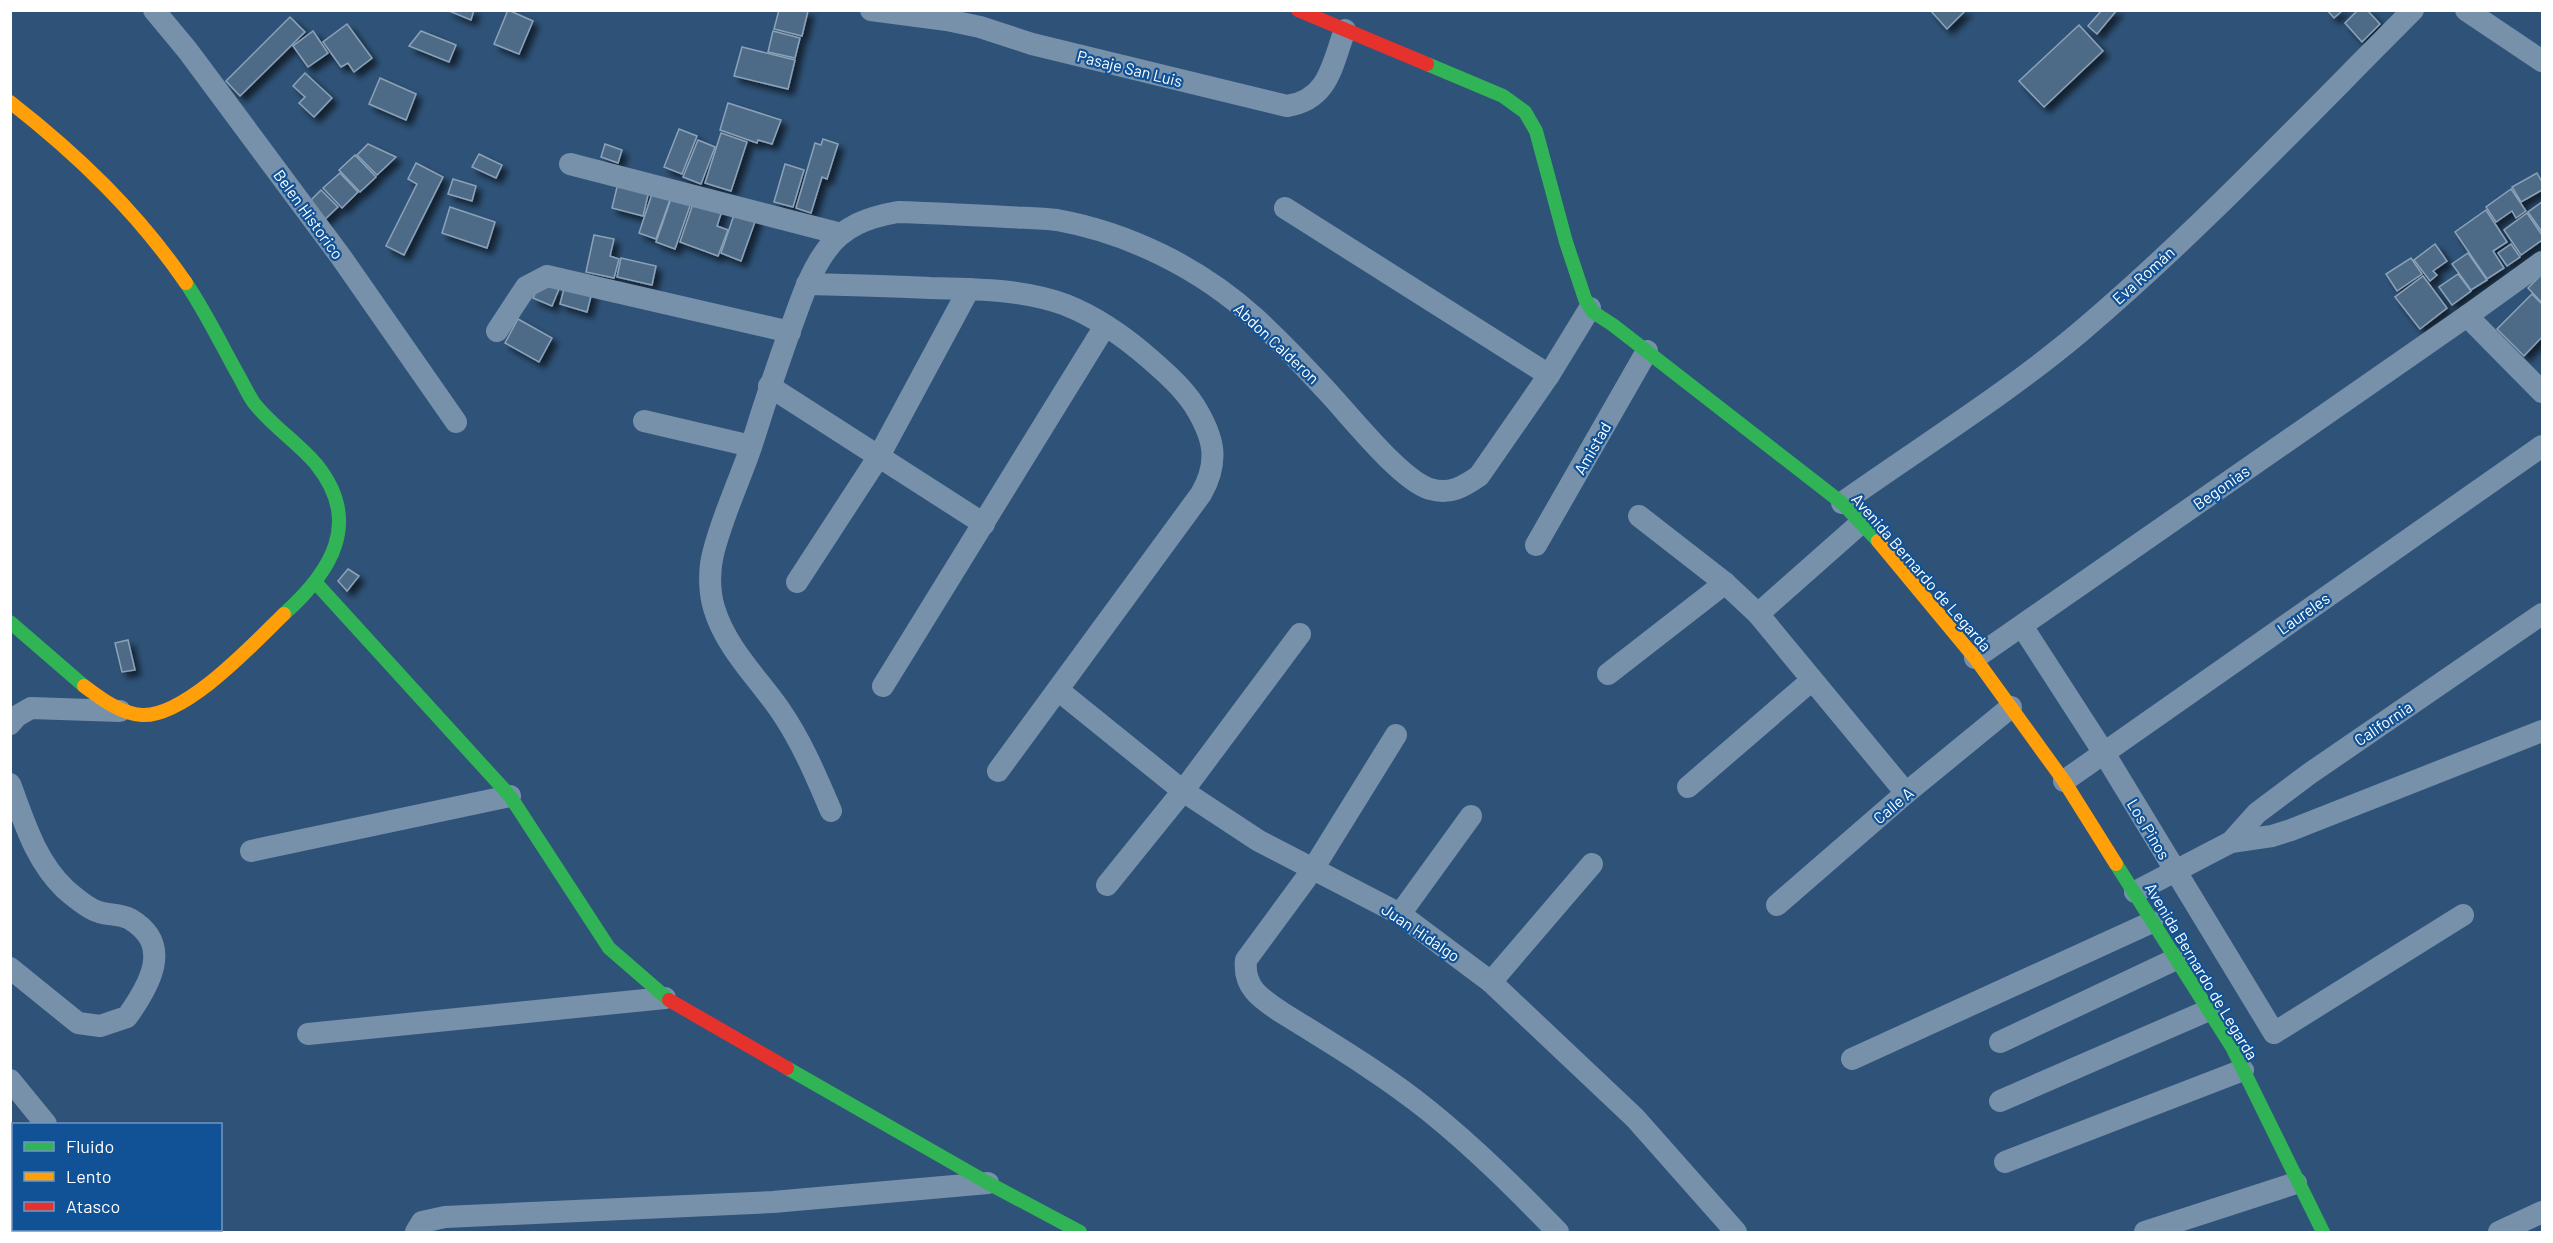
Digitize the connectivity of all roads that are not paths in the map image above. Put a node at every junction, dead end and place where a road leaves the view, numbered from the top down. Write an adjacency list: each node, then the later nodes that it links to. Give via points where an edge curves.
1 (154, 10): 24 (street, Belen Historico, via 334,248)
2 (871, 10): 6 (street, Pasaje San Luis, via 980,27 1032,44 1287,106 1302,104 1325,84)
3 (1298, 10): 6 (street)
4 (2413, 10): 29 (street, Eva Román, via 2192,230 2079,333)
5 (2466, 10): 7 (street)
6 (1345, 30): 15 (street, via 1503,96 1525,112 1536,130 1566,242)
7 (2542, 61)
8 (10, 102): 35 (street, via 63,142 124,203 165,252 256,405 310,456 329,482 338,511 338,526 334,551)
9 (570, 164): 11 (street)
10 (1285, 208): 21 (street)
11 (840, 234): 13 (street, Abdon Calderon, via 825,251); 21 (street, Abdon Calderon, via 873,216 918,212 1055,220 1095,228 1141,244 1199,276 1254,317 1384,454 1428,489 1447,492 1464,487 1479,476)
12 (2542, 262): 16 (street, Begonias)
13 (807, 284): 14 (street); 19 (street, Abdon Calderon)
14 (969, 289): 17 (street, via 1023,294 1066,305); 28 (street)
15 (1590, 308): 20 (street, Avenida Bernardo de Legarda); 21 (street, Abdon Calderon)
16 (2467, 316): 23 (street); 40 (street, Begonias)
17 (1105, 326): 32 (street); 46 (street, via 1140,350 1188,397 1211,440 1214,458 1211,477 1201,494)
18 (497, 331): 19 (street, via 526,287 547,276)
19 (790, 332): 22 (street, Abdon Calderon)
20 (1647, 351): 29 (street, Avenida Bernardo de Legarda); 33 (street, Amistad)
21 (1549, 375)
22 (769, 386): 26 (street, Abdon Calderon); 28 (street)
23 (2542, 392)
24 (456, 422)
25 (644, 422): 26 (street)
26 (751, 446): 60 (street, Abdon Calderon, via 713,555 710,585 714,608 729,640 806,752)
27 (2542, 446): 52 (street, Laureles)
28 (879, 456): 32 (street); 34 (street)
29 (1842, 503): 31 (street, Avenida Bernardo de Legarda)
30 (1639, 516): 36 (street)
31 (1862, 522): 37 (street); 42 (street, Avenida Bernardo de Legarda)
32 (984, 524): 45 (street)
33 (1536, 545)
34 (798, 582)
35 (316, 583): 48 (street, via 234,664 184,700 159,713); 59 (street)
36 (1725, 583): 37 (street); 43 (street)
37 (1758, 614): 44 (street)
38 (2542, 614): 62 (street, California, via 2309,774 2257,813)
39 (10, 622): 48 (street, via 44,656)
40 (2022, 626): 42 (street, Begonias); 52 (street, Los Pinos)
41 (1300, 634): 57 (street)
42 (1975, 658): 47 (street, Avenida Bernardo de Legarda)
43 (1608, 674)
44 (1812, 680): 56 (street); 58 (street)
45 (883, 686)
46 (1058, 690): 53 (street); 57 (street, Juan Hidalgo)
47 (2011, 707): 54 (street, Avenida Bernardo de Legarda); 58 (street, Calle A)
48 (125, 711): 49 (street, via 31,708)
49 (10, 724)
50 (2542, 731): 62 (street, via 2272,837)
51 (1396, 735): 65 (street)
52 (2104, 753): 54 (street, Laureles); 66 (street, Los Pinos)
53 (998, 771)
54 (2064, 781): 68 (street, Avenida Bernardo de Legarda)
55 (10, 784): 74 (street, via 36,852 65,889 96,912 129,918 146,932 155,950 154,972 127,1017 100,1026 78,1023)
56 (1688, 787)
57 (1183, 791): 65 (street, Juan Hidalgo, via 1259,841); 67 (street)
58 (1906, 793): 69 (street, Calle A)
59 (510, 796): 63 (street); 76 (street, via 609,948)
60 (831, 811)
61 (1471, 816): 70 (street)
62 (2231, 842): 66 (street)
63 (251, 851)
64 (1592, 864): 75 (street)
65 (1313, 869): 70 (street, Juan Hidalgo); 92 (street, via 1246,960 1245,970 1252,989 1261,999 1428,1110 1480,1155)
66 (2174, 870): 68 (street); 71 (street, Los Pinos, via 2274,1033)
67 (1107, 885)
68 (2135, 892): 72 (street, Avenida Bernardo de Legarda)
69 (1777, 905)
70 (1400, 914): 75 (street, Juan Hidalgo)
71 (2463, 915)
72 (2152, 922): 73 (street, Avenida Bernardo de Legarda); 80 (street)
73 (2176, 958): 77 (street, Avenida Bernardo de Legarda); 79 (street)
74 (10, 968)
75 (1491, 982): 93 (street, Juan Hidalgo, via 1635,1118)
76 (666, 998): 78 (street); 87 (street)
77 (2209, 1010): 81 (street, Avenida Bernardo de Legarda); 83 (street)
78 (308, 1034)
79 (2001, 1042)
80 (1852, 1059)
81 (2243, 1070): 86 (street); 88 (street, Avenida Bernardo de Legarda)
82 (17, 1087): 84 (street); 85 (street)
83 (2000, 1101)
84 (24, 1123)
85 (44, 1123)
86 (2005, 1162)
87 (988, 1183): 90 (street, via 773,1202 445,1217 422,1222); 91 (street)
88 (2296, 1183): 94 (street); 95 (street, Avenida Bernardo de Legarda)
89 (2542, 1212): 96 (street)
90 (416, 1233)
91 (1080, 1233)
92 (1558, 1233)
93 (1736, 1233)
94 (2145, 1233)
95 (2323, 1233)
96 (2499, 1233)

